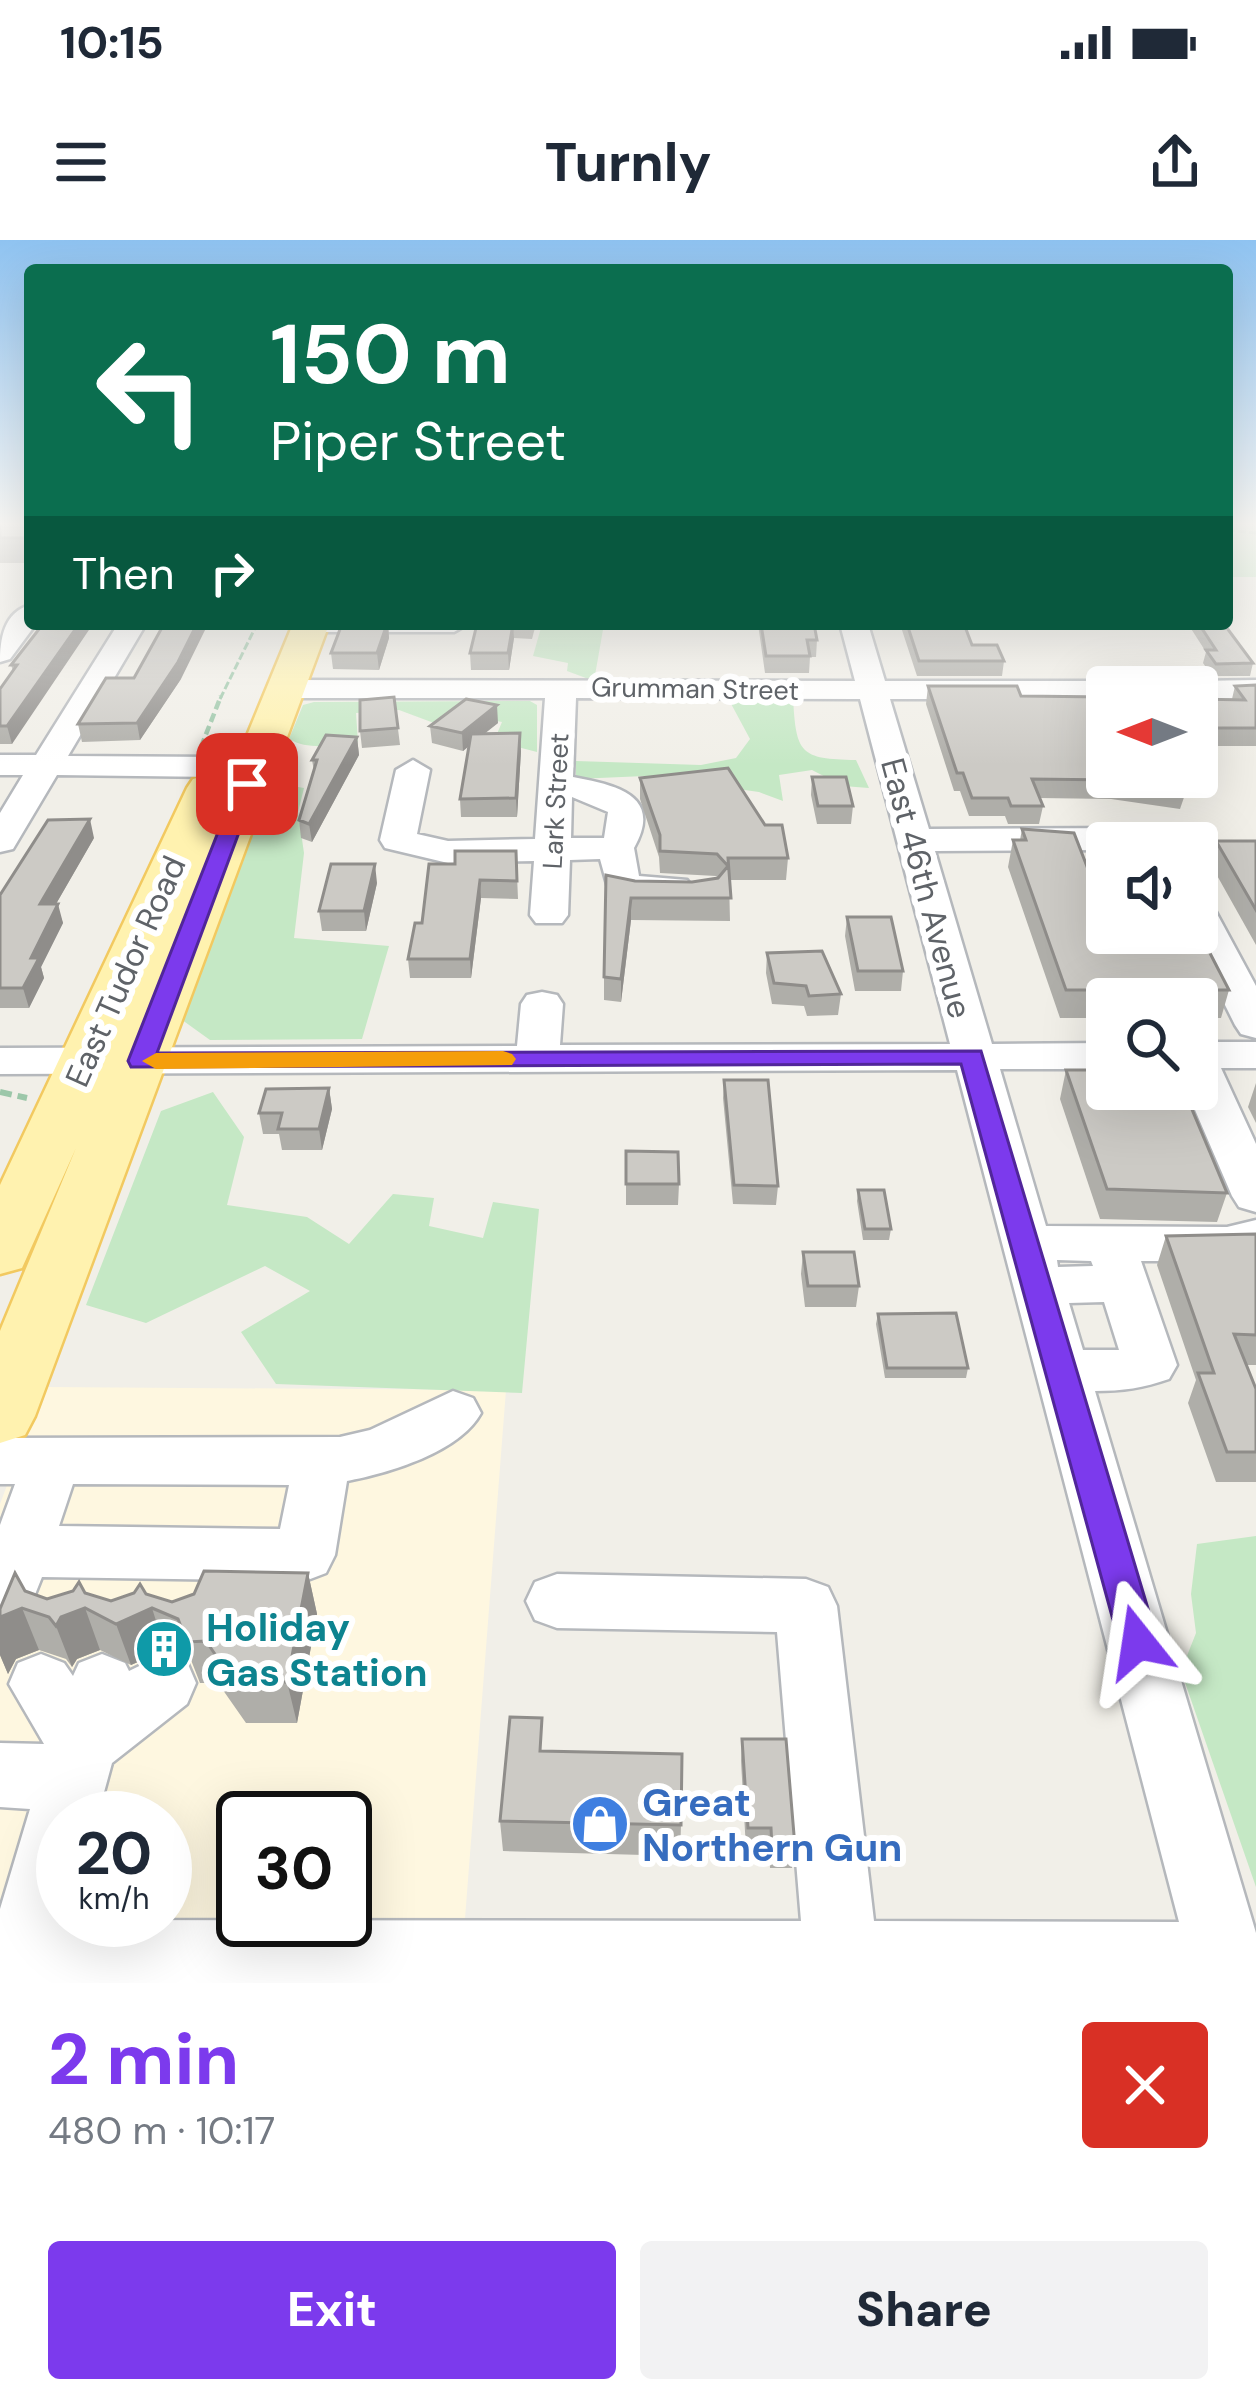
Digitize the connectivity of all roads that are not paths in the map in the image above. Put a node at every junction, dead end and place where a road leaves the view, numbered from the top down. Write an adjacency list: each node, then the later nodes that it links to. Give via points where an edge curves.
1 (23, 602): 6 (street)
2 (128, 630): 14 (street)
3 (276, 630): 15 (main road, East Tudor Road)
4 (309, 630): 8 (main road, East Tudor Road)
5 (856, 630): 10 (street, East 46th Avenue)
6 (0, 652)
7 (561, 687): 8 (street, Grumman Street); 10 (street, Grumman Street); 17 (street, Lark Street)
8 (284, 689): 34 (main road, East Tudor Road)
9 (1256, 689): 12 (street)
10 (873, 690): 11 (street, Grumman Street); 18 (street, East 46th Avenue)
11 (1086, 690)
12 (1218, 690)
13 (0, 765): 14 (street)
14 (46, 765): 15 (street); 19 (street)
15 (218, 767): 33 (main road, East Tudor Road)
16 (413, 770): 22 (street, via 398,840 448,852)
17 (556, 784): 21 (street, via 616,799 627,825); 22 (street, Lark Street)
18 (915, 840): 20 (street); 29 (street, East 46th Avenue)
19 (0, 841)
20 (1086, 841)
21 (616, 848): 22 (street); 23 (street, via 623,887)
22 (554, 849): 24 (street, Lark Street)
23 (703, 888)
24 (549, 915)
25 (1218, 951): 27 (street)
26 (542, 1004): 32 (street)
27 (1256, 1024)
28 (1256, 1055): 31 (street)
29 (972, 1056): 30 (street); 32 (street); 41 (street, East 46th Avenue)
30 (1086, 1056)
31 (1218, 1058)
32 (537, 1059): 34 (street)
33 (83, 1061): 34 (street); 35 (street); 39 (main road, East Tudor Road)
34 (141, 1061): 44 (main road, East Tudor Road)
35 (12, 1077)
36 (1218, 1108): 37 (street)
37 (1256, 1196)
38 (1256, 1238): 40 (street)
39 (0, 1252)
40 (1118, 1263): 41 (street); 42 (street, via 1150,1365)
41 (1032, 1264): 42 (street, East 46th Avenue)
42 (1064, 1370): 55 (street, East 46th Avenue)
43 (452, 1413): 46 (street, via 389,1449)
44 (0, 1416)
45 (27, 1461): 46 (street); 47 (street)
46 (322, 1462): 48 (street, via 305,1555)
47 (10, 1551): 48 (street); 50 (street)
48 (141, 1553): 48 (street, via 124,1611)
49 (557, 1601): 53 (street, via 806,1606)
50 (0, 1608)
51 (0, 1775): 52 (street, via 93,1715)
52 (9, 1965): 54 (street)
53 (876, 1966): 54 (street); 55 (street)
54 (746, 1970)
55 (1230, 1971)

